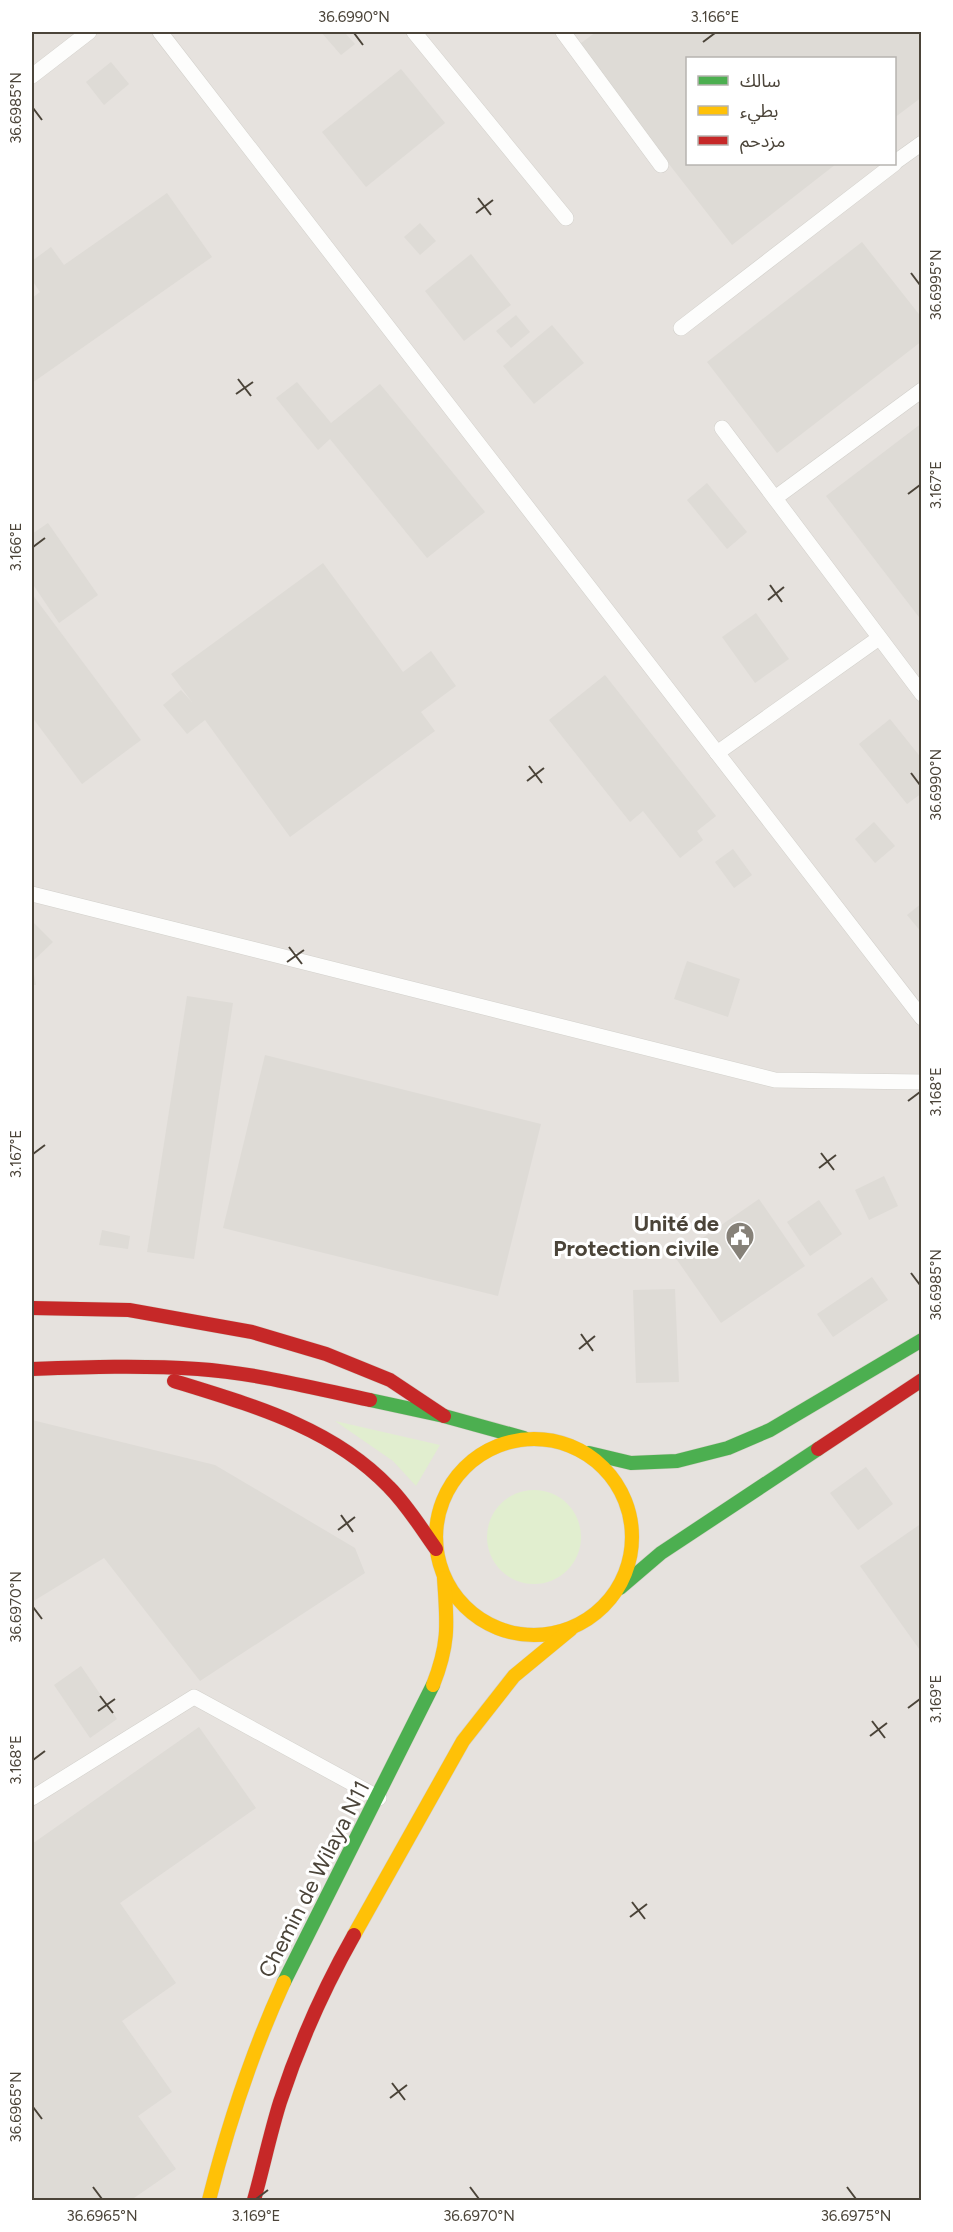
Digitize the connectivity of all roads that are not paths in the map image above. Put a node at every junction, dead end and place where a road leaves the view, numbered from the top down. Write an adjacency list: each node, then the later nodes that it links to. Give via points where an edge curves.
1 (89, 32): 5 (lane)
2 (160, 32): 17 (lane)
3 (414, 32): 10 (lane)
4 (563, 32): 8 (lane)
5 (32, 76)
6 (921, 143): 7 (lane)
7 (896, 162)
8 (661, 165)
9 (891, 165): 11 (lane)
10 (566, 218)
11 (681, 328)
12 (921, 390): 14 (lane)
13 (722, 428): 14 (lane)
14 (775, 498): 15 (lane)
15 (879, 638): 16 (lane); 17 (lane)
16 (921, 694)
17 (717, 753): 19 (lane)
18 (32, 894): 20 (lane, via 775,1080)
19 (921, 1018)
20 (921, 1082)
21 (32, 1308): 26 (main road, via 129,1310 252,1332 326,1354 390,1380)
22 (921, 1340): 28 (main road, via 770,1430 728,1448 677,1461 631,1463)
23 (127, 1366): 24 (main road); 26 (main road, via 258,1376); 29 (main road, via 244,1403 338,1443 389,1486)
24 (32, 1370)
25 (921, 1380): 31 (main road, via 661,1553)
26 (444, 1416): 27 (main road)
27 (524, 1438): 28 (main road, via 556,1440); 29 (main road, via 493,1446 467,1464 447,1489 437,1519)
28 (586, 1452): 31 (main road, via 610,1473 626,1501 633,1532 629,1564)
29 (436, 1549): 30 (main road)
30 (444, 1578): 32 (main road, via 461,1603 484,1622 512,1633 542,1635); 34 (main road, Chemin de Wilaya N11, via 448,1634 442,1662)
31 (616, 1591): 32 (main road, via 597,1613)
32 (571, 1629): 36 (main road, via 514,1676 463,1741 332,1974 280,2103)
33 (32, 1798): 34 (lane, via 194,1697)
34 (379, 1798): 35 (main road, Chemin de Wilaya N11, via 265,2023 240,2089)
35 (209, 2200)
36 (254, 2200)

